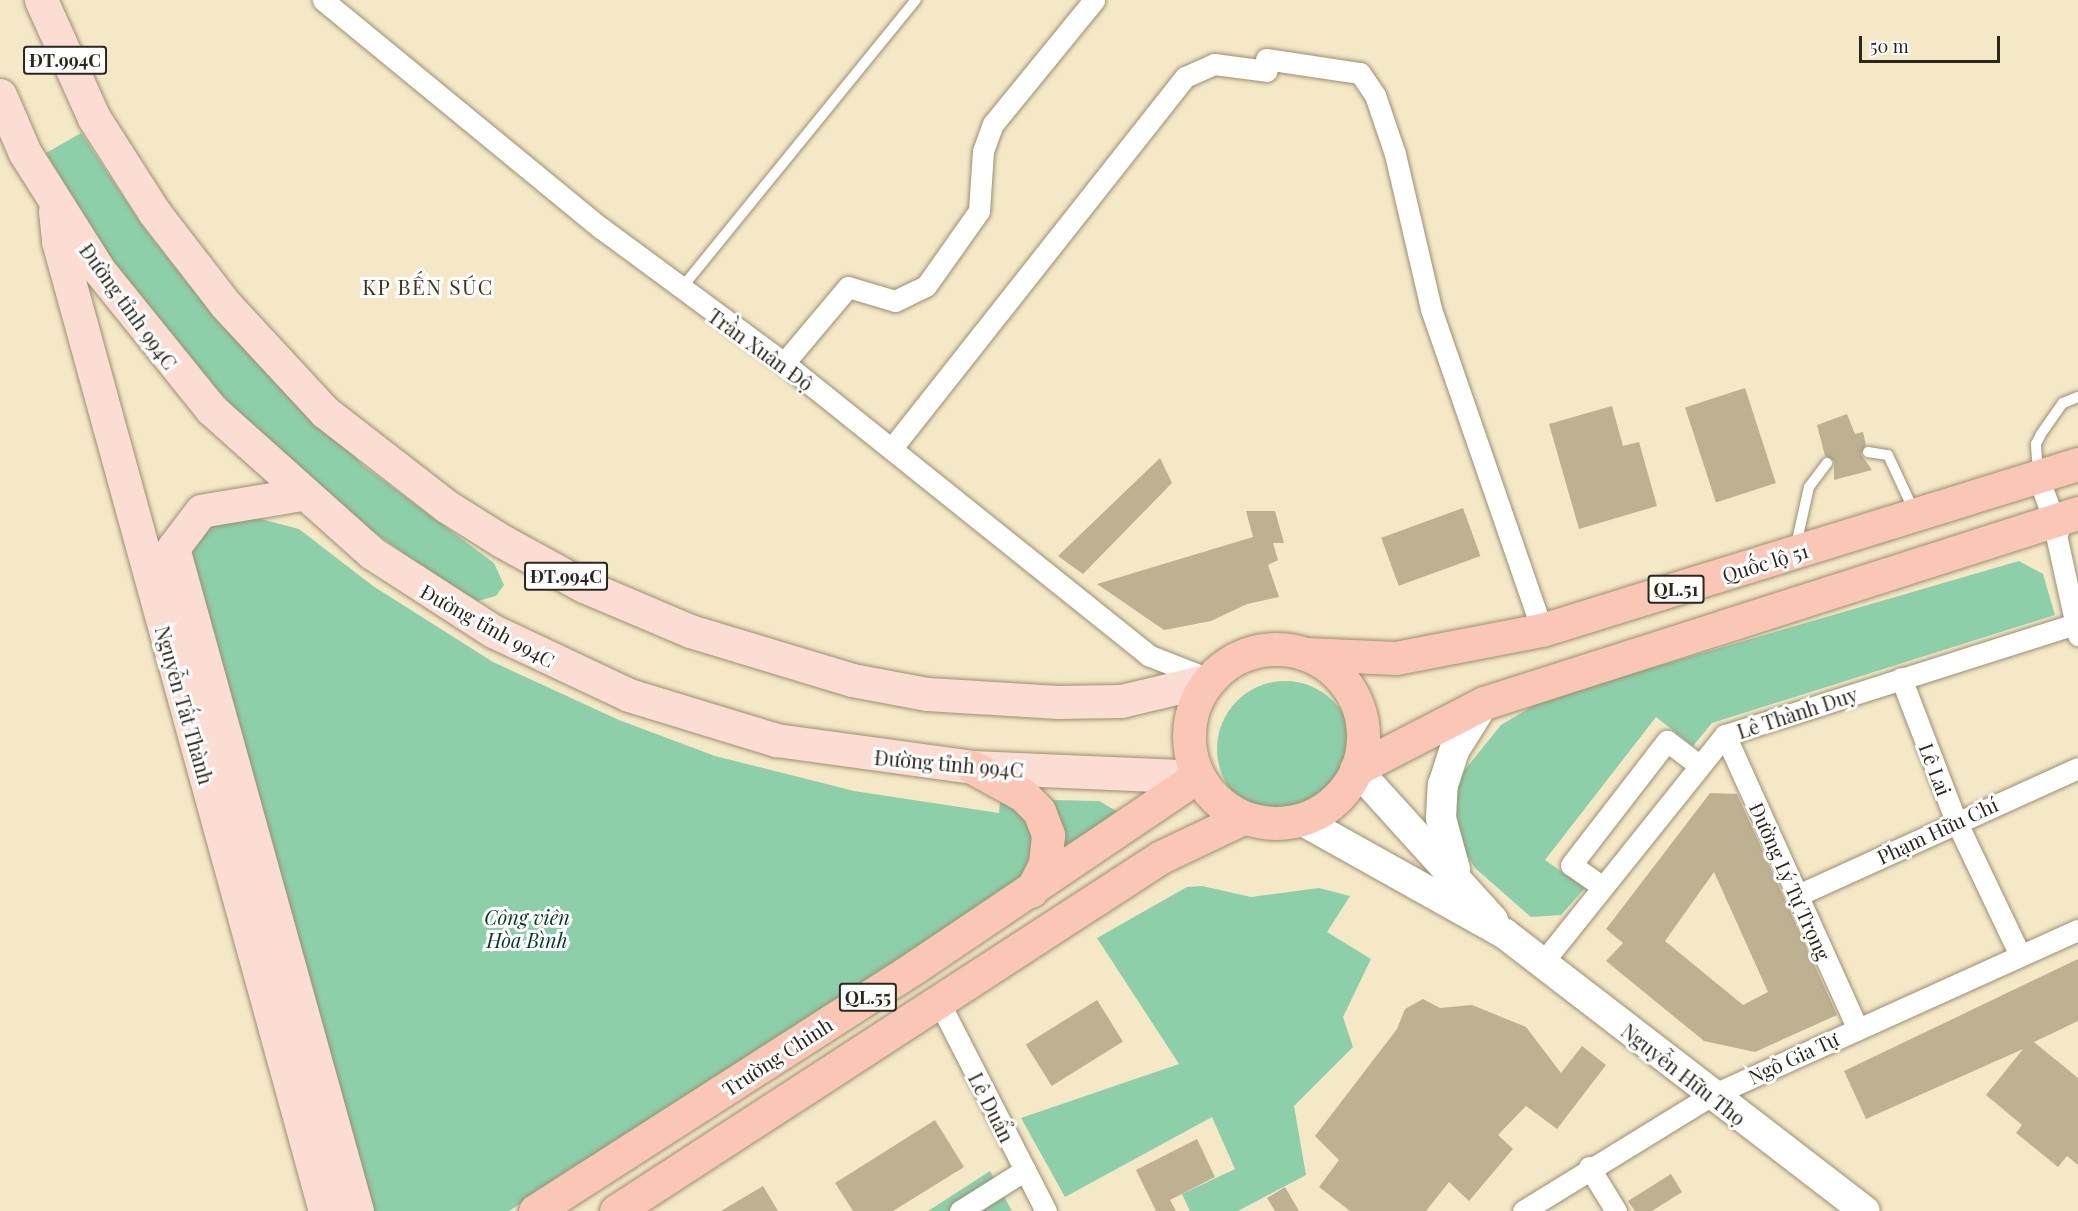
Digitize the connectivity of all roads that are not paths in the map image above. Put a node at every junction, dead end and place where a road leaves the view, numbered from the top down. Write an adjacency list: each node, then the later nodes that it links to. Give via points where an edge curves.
1 (42, 0): 25 (main road, ĐT.994C, via 94,118 154,212 225,304 325,412 446,506 502,541 584,586 690,631 852,680 927,694 1058,702 1121,700)
2 (324, 0): 7 (street, Trần Xuân Độ)
3 (916, 0): 7 (lane)
4 (1094, 0): 8 (street, via 993,124 983,151 979,211 926,286 895,301 848,287)
5 (0, 97): 6 (main road, Đường tỉnh 994C)
6 (53, 197): 15 (main road, Đường tỉnh 994C, via 166,359 260,458); 18 (main road, Nguyễn Tất Thành, via 58,241)
7 (680, 290): 8 (street, Trần Xuân Độ)
8 (783, 363): 10 (street, Trần Xuân Độ)
9 (2078, 397): 14 (lane, via 2063,403 2036,444)
10 (892, 448): 22 (street, via 1185,76 1214,64 1360,73 1375,95 1395,154 1431,309); 25 (street, Trần Xuân Độ, via 1148,655)
11 (1868, 452): 16 (lane, via 1888,455)
12 (1827, 463): 19 (lane, via 1809,487)
13 (2078, 464): 14 (highway, Quốc lộ 51 / QL.51)
14 (2038, 477): 16 (highway, Quốc lộ 51 / QL.51); 17 (street)
15 (301, 494): 18 (main road, via 201,511); 29 (main road, Đường tỉnh 994C, via 414,583 581,676 697,720 776,740)
16 (1917, 516): 19 (highway, Quốc lộ 51 / QL.51)
17 (2066, 517): 20 (street); 21 (street); 26 (highway, QL.51)
18 (158, 553): 49 (main road, Nguyễn Tất Thành); 50 (main road, Nguyễn Tất Thành)
19 (1794, 553): 22 (highway, Quốc lộ 51 / QL.51)
20 (2078, 572)
21 (2076, 627): 24 (street, Lê Thành Duy)
22 (1542, 630): 23 (highway, Quốc lộ 51 / QL.51, via 1396,658)
23 (1305, 654): 25 (highway, via 1275,650 1244,655); 31 (highway, via 1335,672 1356,701 1363,735)
24 (1901, 678): 27 (street, Lê Thành Duy); 35 (street, Lê Lai)
25 (1210, 680): 32 (highway, via 1191,716 1188,736)
26 (1484, 703): 31 (highway, QL.51); 36 (street, via 1455,749 1443,785 1446,846)
27 (1725, 735): 28 (street, Lê Thành Duy); 39 (street, Đường Lý Tự Trọng)
28 (1697, 764): 37 (street, Lê Thành Duy); 37 (street, via 1667,741 1571,865)
29 (972, 767): 32 (main road, Đường tỉnh 994C); 38 (highway, via 1023,795 1039,810 1048,835 1045,864)
30 (2078, 768): 35 (street, Phạm Hữu Chí)
31 (1356, 769): 34 (highway, via 1334,801); 36 (street, Nguyễn Hữu Thọ)
32 (1197, 777): 33 (highway, via 1225,808); 38 (highway, Trường Chinh / QL.55)
33 (1244, 818): 34 (highway, via 1282,824); 44 (highway, QL.55, via 1161,857)
34 (1301, 820): 41 (street, Nguyễn Hữu Thọ)
35 (1956, 821): 39 (street, Phạm Hữu Chí); 42 (street, Lê Lai)
36 (1459, 880): 41 (street, Nguyễn Hữu Thọ)
37 (1600, 885): 43 (street, Lê Thành Duy)
38 (1031, 891): 51 (highway, Trường Chinh / QL.55)
39 (1798, 895): 45 (street, Đường Lý Tự Trọng)
40 (2078, 930): 42 (street, Ngô Gia Tự)
41 (1505, 934): 43 (street, Nguyễn Hữu Thọ)
42 (2020, 955): 45 (street, Ngô Gia Tự)
43 (1543, 962): 46 (street, Nguyễn Hữu Thọ)
44 (939, 1002): 48 (street, Lê Duẩn); 52 (highway, QL.55)
45 (1857, 1027): 46 (street, Ngô Gia Tự)
46 (1710, 1096): 47 (street, Ngô Gia Tự); 57 (street, Nguyễn Hữu Thọ)
47 (1589, 1167): 55 (street, Ngô Gia Tự); 56 (street)
48 (1025, 1170): 53 (street); 54 (street, Lê Duẩn)
49 (325, 1211)
50 (357, 1211)
51 (535, 1211)
52 (616, 1211)
53 (960, 1211)
54 (1046, 1211)
55 (1523, 1211)
56 (1616, 1211)
57 (1865, 1211)

